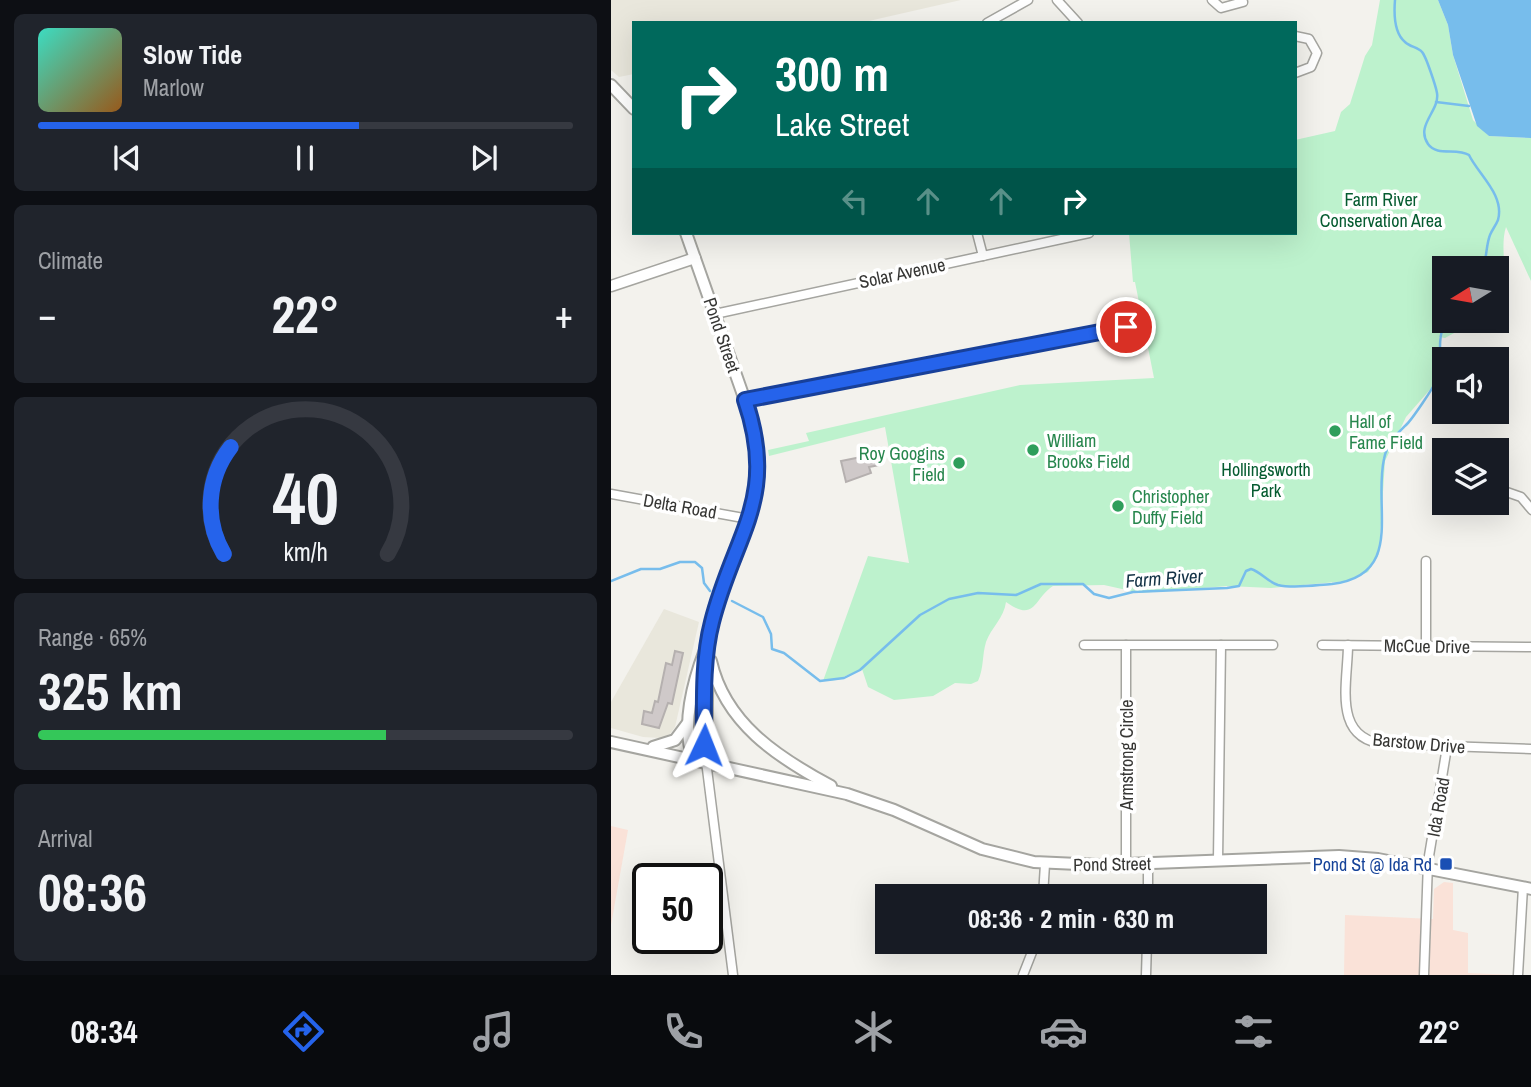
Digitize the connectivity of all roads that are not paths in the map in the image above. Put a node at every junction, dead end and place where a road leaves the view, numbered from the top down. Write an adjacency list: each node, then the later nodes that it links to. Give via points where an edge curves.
1 (1028, 0): 5 (street)
2 (1057, 0): 6 (street)
3 (1212, 0): 4 (street, via 1221,8)
4 (1243, 2)
5 (991, 21)
6 (1076, 21)
7 (1297, 36): 8 (street, via 1309,38 1317,53 1311,67)
8 (1297, 72)
9 (611, 85): 10 (main road)
10 (632, 107)
11 (687, 235): 15 (main road, Pond Street)
12 (978, 235): 14 (street)
13 (1080, 235): 14 (street, Solar Avenue)
14 (983, 256): 17 (street, Solar Avenue)
15 (695, 258): 16 (street); 17 (main road, Pond Street)
16 (611, 286)
17 (715, 314): 19 (main road, Pond Street)
18 (1138, 327): 19 (street)
19 (745, 400): 23 (main road, Pond Street, via 757,460)
20 (1509, 492): 22 (street, via 1521,496)
21 (611, 495): 23 (street, Delta Road)
22 (1531, 510)
23 (749, 519): 25 (main road, Pond Street)
24 (1426, 561): 32 (street)
25 (708, 640): 34 (main road, Pond Street); 40 (main road, Pond Street); 41 (main road, via 719,688 738,719 782,756)
26 (1084, 645): 27 (street)
27 (1126, 645): 28 (street); 45 (street, Armstrong Circle)
28 (1221, 645): 29 (street); 42 (street)
29 (1273, 645)
30 (1322, 645): 31 (street, McCue Drive)
31 (1348, 645): 32 (street, McCue Drive); 37 (street, Barstow Drive, via 1345,706 1361,735 1379,744)
32 (1426, 646): 33 (street, McCue Drive)
33 (1531, 647)
34 (690, 714): 36 (main road, via 675,740); 39 (main road, Pond Street)
35 (611, 742): 36 (main road)
36 (638, 747): 39 (main road)
37 (1447, 747): 38 (street, Barstow Drive); 46 (street, Ida Road)
38 (1531, 750)
39 (693, 758): 40 (main road, Pond Street)
40 (706, 761): 41 (main road, Pond Street); 52 (street)
41 (847, 794): 44 (main road, Pond Street, via 981,849)
42 (1218, 860): 43 (main road, Pond Street); 46 (main road, Pond Street, via 1335,856)
43 (1148, 863): 45 (main road, Pond Street); 48 (street)
44 (1045, 864): 45 (main road, Pond Street); 47 (street)
45 (1125, 864)
46 (1428, 868): 49 (main road, Pond Street); 55 (street, Ida Road)
47 (1044, 884)
48 (1148, 884)
49 (1527, 888): 56 (street)
50 (1031, 954): 53 (street)
51 (1147, 954): 54 (street)
52 (733, 975)
53 (1023, 975)
54 (1146, 975)
55 (1424, 975)
56 (1517, 975)

